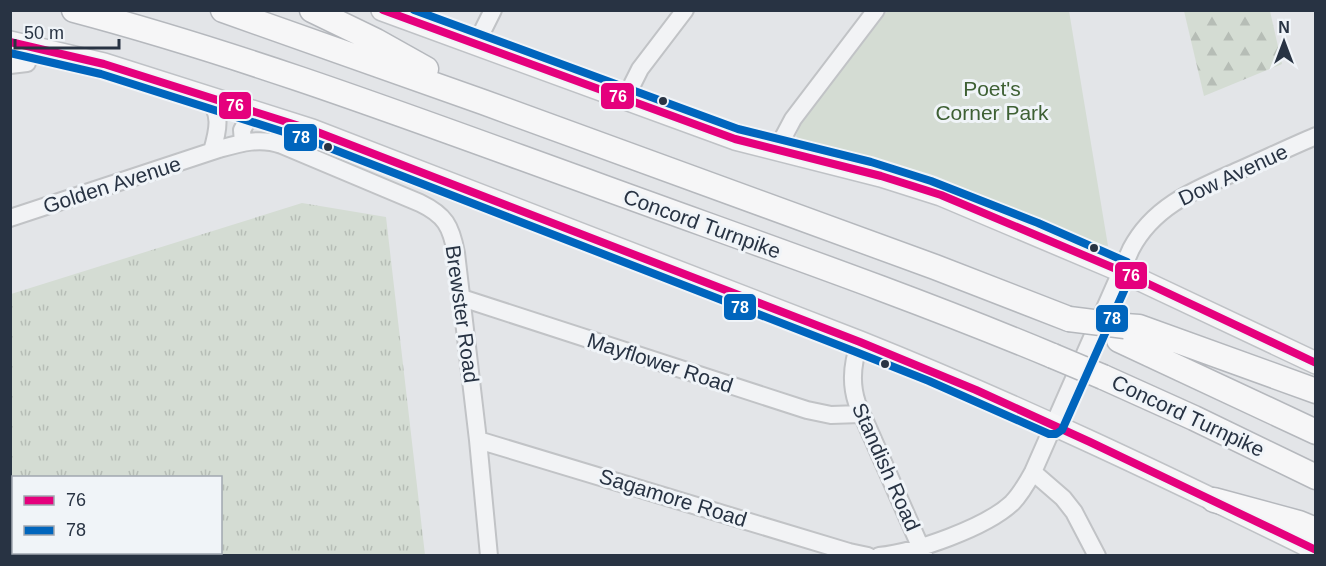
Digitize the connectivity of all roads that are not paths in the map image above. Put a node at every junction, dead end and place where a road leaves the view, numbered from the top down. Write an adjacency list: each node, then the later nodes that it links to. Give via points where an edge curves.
1 (74, 10): 30 (highway, Concord Turnpike, bridge, via 371,104 904,297 1053,356)
2 (223, 10): 12 (highway, Concord Turnpike)
3 (312, 10): 12 (highway, via 397,52)
4 (382, 10): 9 (main road)
5 (493, 10): 9 (street)
6 (685, 10): 11 (street, via 640,69)
7 (876, 10): 16 (street, via 793,119)
8 (10, 42): 10 (main road, via 81,58)
9 (476, 44): 11 (main road)
10 (205, 96): 13 (main road); 17 (street, via 218,115)
11 (625, 99): 16 (main road)
12 (483, 102): 21 (highway, Concord Turnpike, bridge, via 1069,319)
13 (253, 110): 15 (street, via 242,130); 22 (main road, via 327,135)
14 (1316, 136): 19 (street, Dow Avenue, via 1173,202 1142,230)
15 (243, 143): 17 (street, Golden Avenue); 20 (street, Brewster Road, via 282,145 438,213 453,239)
16 (776, 150): 19 (main road, via 928,190)
17 (212, 152): 18 (street, Golden Avenue)
18 (10, 218)
19 (1121, 271): 23 (main road); 26 (street, Dow Avenue)
20 (462, 298): 25 (street, Mayflower Road, via 812,412); 28 (street, Brewster Road)
21 (1122, 333): 24 (highway, via 1139,327); 27 (highway, Concord Turnpike)
22 (860, 342): 25 (street, Standish Road, via 852,375); 26 (main road)
23 (1316, 363)
24 (1316, 391)
25 (861, 414): 34 (street, Standish Road)
26 (1053, 424): 29 (street, Dow Avenue); 31 (main road)
27 (1316, 432)
28 (478, 440): 35 (street, Brewster Road); 36 (street, Sagamore Road)
29 (1033, 472): 34 (street, Dow Avenue, via 1010,504 978,525); 38 (street, via 1074,512)
30 (1316, 477)
31 (1214, 500): 32 (highway); 33 (main road)
32 (1316, 530)
33 (1316, 550)
34 (923, 551): 37 (street)
35 (489, 555)
36 (868, 555)
37 (879, 555)
38 (1097, 555)

